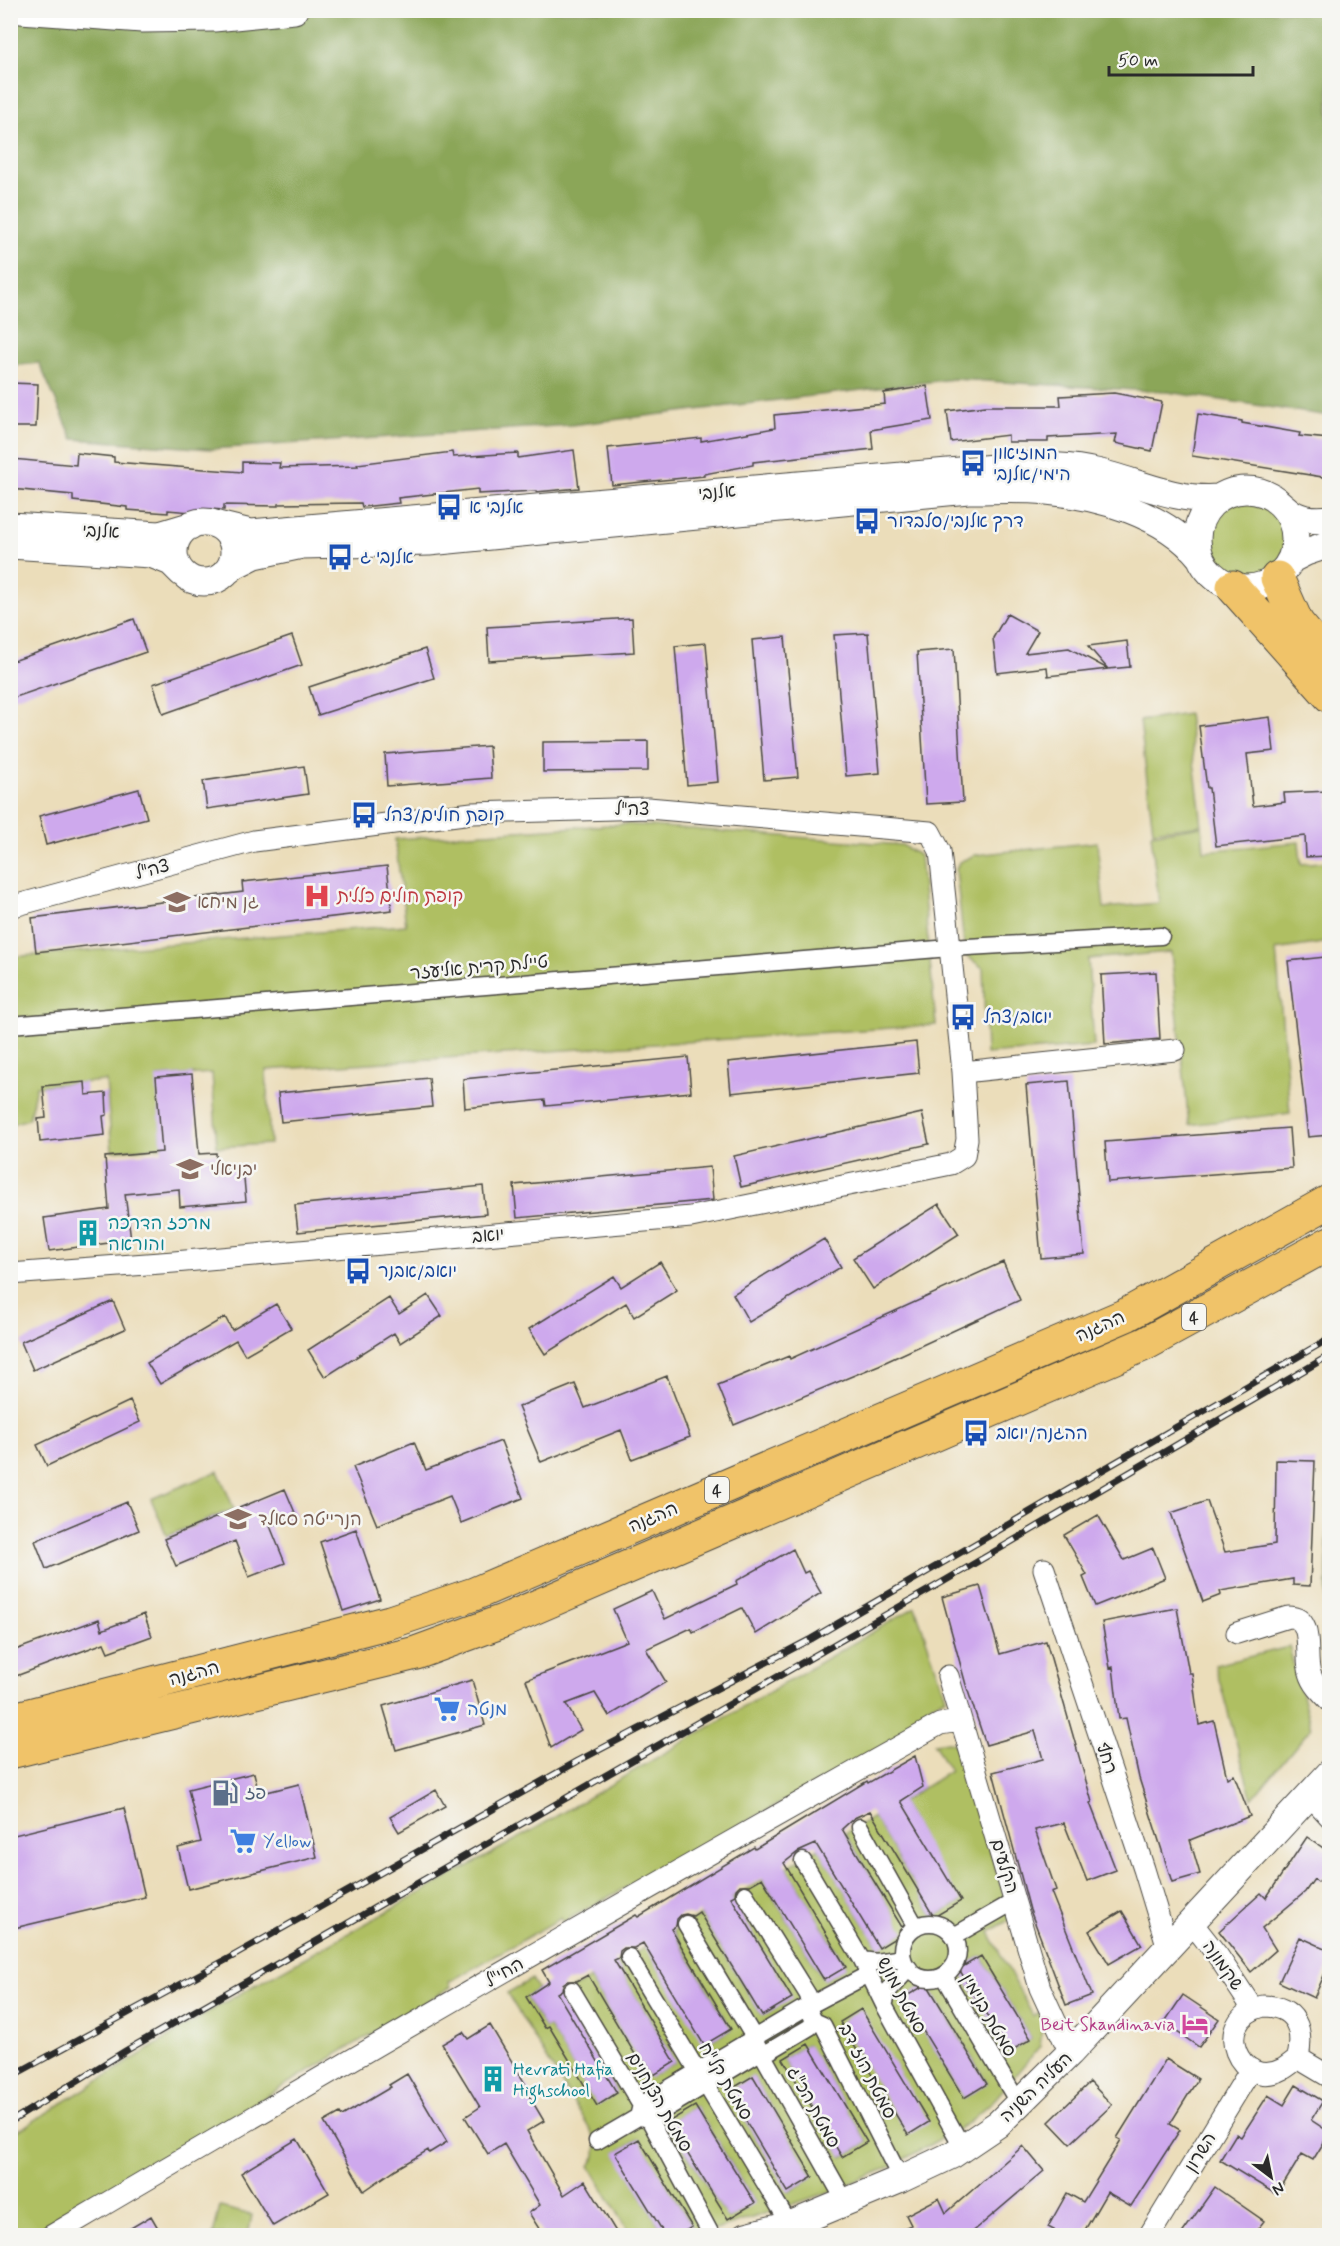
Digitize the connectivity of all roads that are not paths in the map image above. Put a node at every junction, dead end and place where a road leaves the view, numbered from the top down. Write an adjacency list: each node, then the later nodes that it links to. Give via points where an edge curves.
1 (21, 10): 2 (street, via 142,19 214,18)
2 (294, 10)
3 (1218, 498): 4 (street, via 1231,492 1260,491); 6 (street, אלנבי, via 1184,497 1094,471 1017,466 251,533); 10 (street, via 1199,525)
4 (1284, 507): 5 (street, via 1307,519); 11 (street, via 1296,532 1296,546)
5 (1329, 519)
6 (202, 525): 7 (street, אלנבי, via 160,535); 12 (street, via 222,529 229,536 233,545 232,564); 13 (street, via 183,532 175,548)
7 (10, 526)
8 (1329, 544): 11 (street, via 1306,552)
9 (10, 545): 13 (street, אלנבי, via 151,554 171,562)
10 (1200, 557): 12 (street, אלנבי, via 1176,533 1094,499 1047,491 968,490 429,542 302,545 255,555); 14 (street, via 1208,571)
11 (1285, 569): 14 (street, via 1256,588); 15 (highway, via 1297,623)
12 (226, 572): 13 (street, via 205,582)
13 (182, 573)
14 (1233, 587): 16 (highway)
15 (1329, 662)
16 (1329, 696)
17 (10, 907): 19 (street, צה"ל, via 254,841 472,813 648,808 930,832 940,851)
18 (1161, 936): 19 (street, טיילת קרית אליעזר)
19 (950, 948): 20 (street, טיילת קרית אליעזר); 22 (street, צה"ל)
20 (10, 1025)
21 (1175, 1050): 22 (street)
22 (963, 1072): 23 (street, צה"ל, via 967,1139)
23 (960, 1160): 26 (street, יואב, via 691,1217)
24 (1329, 1201): 32 (highway, ההגנה / 4, via 1126,1315 474,1594 390,1622)
25 (1329, 1243): 35 (highway, ההגנה / 4, via 1145,1344 512,1618 416,1653)
26 (10, 1274)
27 (1044, 1569): 47 (street, רחף)
28 (1238, 1634): 31 (street, via 1288,1617 1300,1621 1306,1631 1311,1676)
29 (948, 1676): 34 (street, הקלעים)
30 (10, 1693): 32 (highway, via 22,1699)
31 (1329, 1701)
32 (74, 1704): 33 (highway, ההגנה / 4)
33 (10, 1720)
34 (962, 1725): 42 (street, הקלעים); 69 (street, החי"ל, via 940,1724 843,1778)
35 (10, 1752)
36 (1329, 1773): 37 (street, העליה השניה)
37 (1309, 1794): 38 (street); 43 (street, העליה השניה)
38 (1329, 1817)
39 (860, 1827): 45 (street)
40 (803, 1861): 50 (street, סמטת מונש)
41 (746, 1894): 55 (street, סמטת הוז דב)
42 (1015, 1901): 46 (street); 57 (street, הקלעים, via 1040,1988)
43 (1192, 1923): 47 (street, העליה השניה); 54 (street, שקמונה)
44 (686, 1924): 56 (street, סמטת הכ"ג)
45 (916, 1927): 46 (street, via 939,1924); 49 (street, via 903,1945)
46 (954, 1936): 51 (street, via 958,1954)
47 (1168, 1948): 57 (street, העליה השניה)
48 (629, 1957): 61 (street, סמטת קל"ח)
49 (906, 1963): 50 (street, via 876,1962); 51 (street, via 926,1979); 53 (street)
50 (866, 1967): 53 (street, סמטת מונש); 55 (street)
51 (944, 1976): 62 (street, סמטת בנימין)
52 (572, 1990): 63 (street, סמטת הצנחנים)
53 (884, 2005): 65 (street, סמטת מונש)
54 (1253, 2009): 58 (street, via 1273,2006 1292,2016 1300,2034); 59 (street, via 1237,2023 1233,2044 1242,2063)
55 (817, 2014): 56 (street, via 801,2010); 66 (street, סמטת הוז דב)
56 (756, 2039): 61 (street); 67 (street, סמטת הכ"ג)
57 (1070, 2053): 62 (street, העליה השניה)
58 (1298, 2058): 59 (street, via 1272,2073); 60 (street)
59 (1251, 2069): 72 (street, השרון)
60 (1329, 2077)
61 (702, 2078): 63 (street); 68 (street, סמטת קל"ח)
62 (1018, 2104): 65 (street, העליה השניה, via 998,2124)
63 (643, 2114): 64 (street); 70 (street, סמטת הצנחנים)
64 (597, 2141)
65 (963, 2148): 66 (street, העליה השניה)
66 (901, 2179): 67 (street, העליה השניה)
67 (846, 2203): 68 (street, העליה השניה)
68 (780, 2230): 71 (street, העליה השניה)
69 (51, 2235)
70 (712, 2235)
71 (746, 2235)
72 (1149, 2235)

